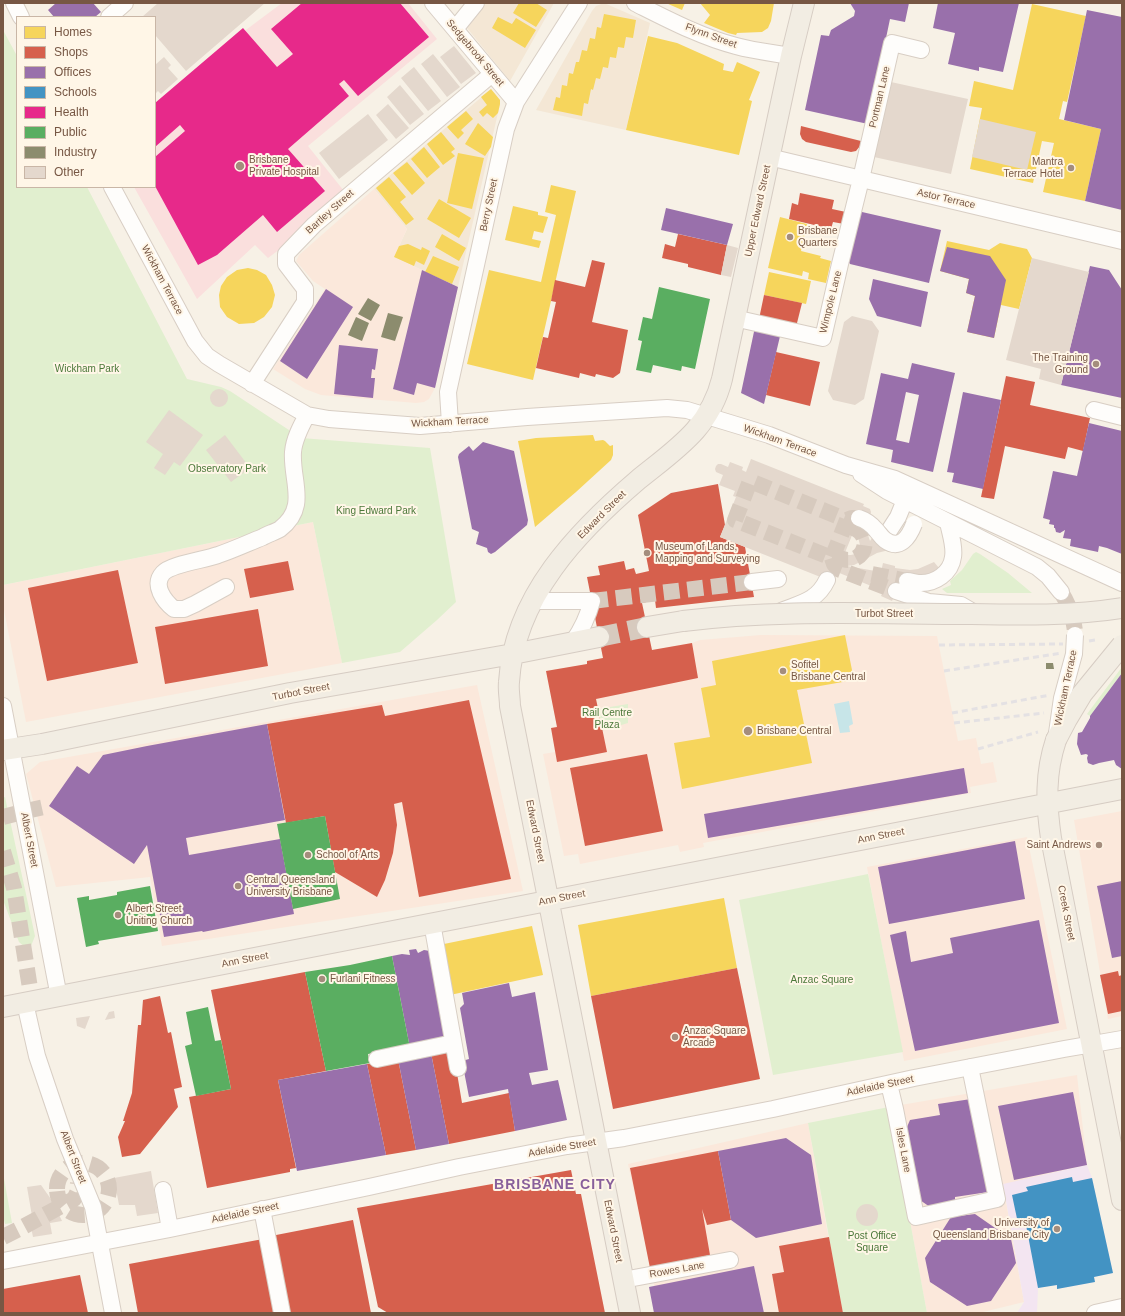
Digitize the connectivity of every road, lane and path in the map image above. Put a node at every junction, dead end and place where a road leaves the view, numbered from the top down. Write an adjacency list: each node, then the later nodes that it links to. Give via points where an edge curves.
1 (14, 3): 8 (street)
2 (126, 3): 9 (street)
3 (433, 3): 10 (street, Sedgebrook Street)
4 (476, 3): 10 (street)
5 (579, 3): 14 (street, Berry Street)
6 (635, 3): 12 (street, Flynn Street, via 720,41)
7 (804, 3): 12 (main road, Upper Edward Street)
8 (20, 16)
9 (110, 16)
10 (455, 28): 13 (street, Sedgebrook Street)
11 (921, 50): 16 (street, Portman Lane, via 892,43)
12 (791, 56): 15 (main road, Upper Edward Street)
13 (492, 74): 14 (street, Sedgebrook Street); 20 (street, Bartley Street, via 314,224 286,254 286,264 305,289 305,302)
14 (516, 102): 25 (street, Berry Street, via 506,129 448,392)
15 (769, 157): 16 (street, Astor Terrace); 19 (main road, Upper Edward Street)
16 (861, 179): 18 (street, Astor Terrace); 19 (street, Wimpole Lane, via 823,338)
17 (113, 188): 20 (street, Wickham Terrace, via 195,341 208,356)
18 (1122, 241)
19 (734, 318): 23 (main road, Upper Edward Street, via 719,390)
20 (252, 384): 22 (street, Wickham Terrace)
21 (1094, 410): 24 (street)
22 (307, 415): 25 (street, Wickham Terrace, via 420,426); 36 (street, via 299,429 293,450 297,500 295,511 289,520 279,529 217,556 172,567 163,572 159,584 162,597 174,609 184,609)
23 (706, 416): 25 (street, Wickham Terrace, via 667,408); 26 (street, Wickham Terrace, via 769,435); 38 (main road, Edward Street, via 688,439 623,493 585,530 552,570)
24 (1122, 417)
25 (450, 424)
26 (846, 465): 27 (street, Wickham Terrace); 35 (street, Wickham Terrace, via 895,479)
27 (905, 500): 28 (street, Wickham Terrace); 31 (street)
28 (920, 508): 29 (street, bridge, via 908,538 895,544); 30 (street, Wickham Terrace)
29 (858, 518)
30 (948, 522): 37 (street, Wickham Terrace, via 1037,567); 41 (street, via 953,557 946,572 935,581 901,586 919,600 961,605)
31 (887, 534)
32 (778, 579): 34 (street)
33 (827, 580): 40 (street, via 823,588 812,598)
34 (752, 582)
35 (1122, 583)
36 (226, 587)
37 (1061, 592)
38 (532, 601): 45 (street, via 592,601 587,618); 47 (main road, Edward Street, via 518,634)
39 (1122, 608): 41 (main road, Turbot Street, bridge, via 1057,614)
40 (776, 613): 41 (main road, Turbot Street, bridge); 42 (main road, Turbot Street, bridge, via 725,616)
41 (978, 614)
42 (647, 627)
43 (1075, 636): 49 (street, Wickham Terrace, bridge, via 1074,654 1062,698)
44 (599, 637): 45 (main road, Turbot Street)
45 (573, 642): 47 (main road, Turbot Street)
46 (1122, 644): 49 (main road, Creek Street, bridge, via 1082,694)
47 (513, 654): 50 (main road, Turbot Street, via 290,693); 53 (main road, Edward Street, via 509,680 510,706)
48 (3, 706): 50 (street, Albert Street)
49 (1056, 740): 52 (main road, Creek Street, via 1048,774)
50 (11, 748): 55 (street, Albert Street)
51 (1122, 789): 52 (main road, Ann Street)
52 (1047, 804): 53 (main road, Ann Street); 60 (main road, Creek Street, via 1051,838)
53 (548, 901): 54 (main road, Ann Street); 65 (main road, Edward Street)
54 (432, 923): 55 (main road, Ann Street); 59 (street)
55 (59, 997): 56 (main road, Ann Street)
56 (25, 1003): 57 (main road, Ann Street); 70 (street, Albert Street, via 37,1056 65,1139 93,1207)
57 (3, 1007)
58 (1122, 1039): 60 (street, Adelaide Street)
59 (453, 1043): 61 (street); 63 (street)
60 (1092, 1044): 62 (street, Adelaide Street); 67 (main road, Creek Street)
61 (377, 1059)
62 (970, 1067): 64 (street, Adelaide Street); 64 (street, Isles Lane, via 997,1199 916,1217)
63 (458, 1068)
64 (889, 1084): 65 (street, Adelaide Street, via 773,1110)
65 (597, 1142): 68 (street, Adelaide Street, via 459,1167); 73 (main road, Edward Street)
66 (163, 1190): 69 (street)
67 (1122, 1200)
68 (262, 1209): 69 (street, Adelaide Street); 76 (street)
69 (170, 1228): 70 (street, Adelaide Street)
70 (99, 1242): 72 (street, Adelaide Street); 75 (street, Albert Street)
71 (730, 1260): 73 (street, Rowes Lane)
72 (3, 1261)
73 (623, 1280): 77 (main road, Edward Street)
74 (1122, 1308): 78 (street)
75 (113, 1313)
76 (282, 1313)
77 (630, 1313)
78 (1095, 1313)

